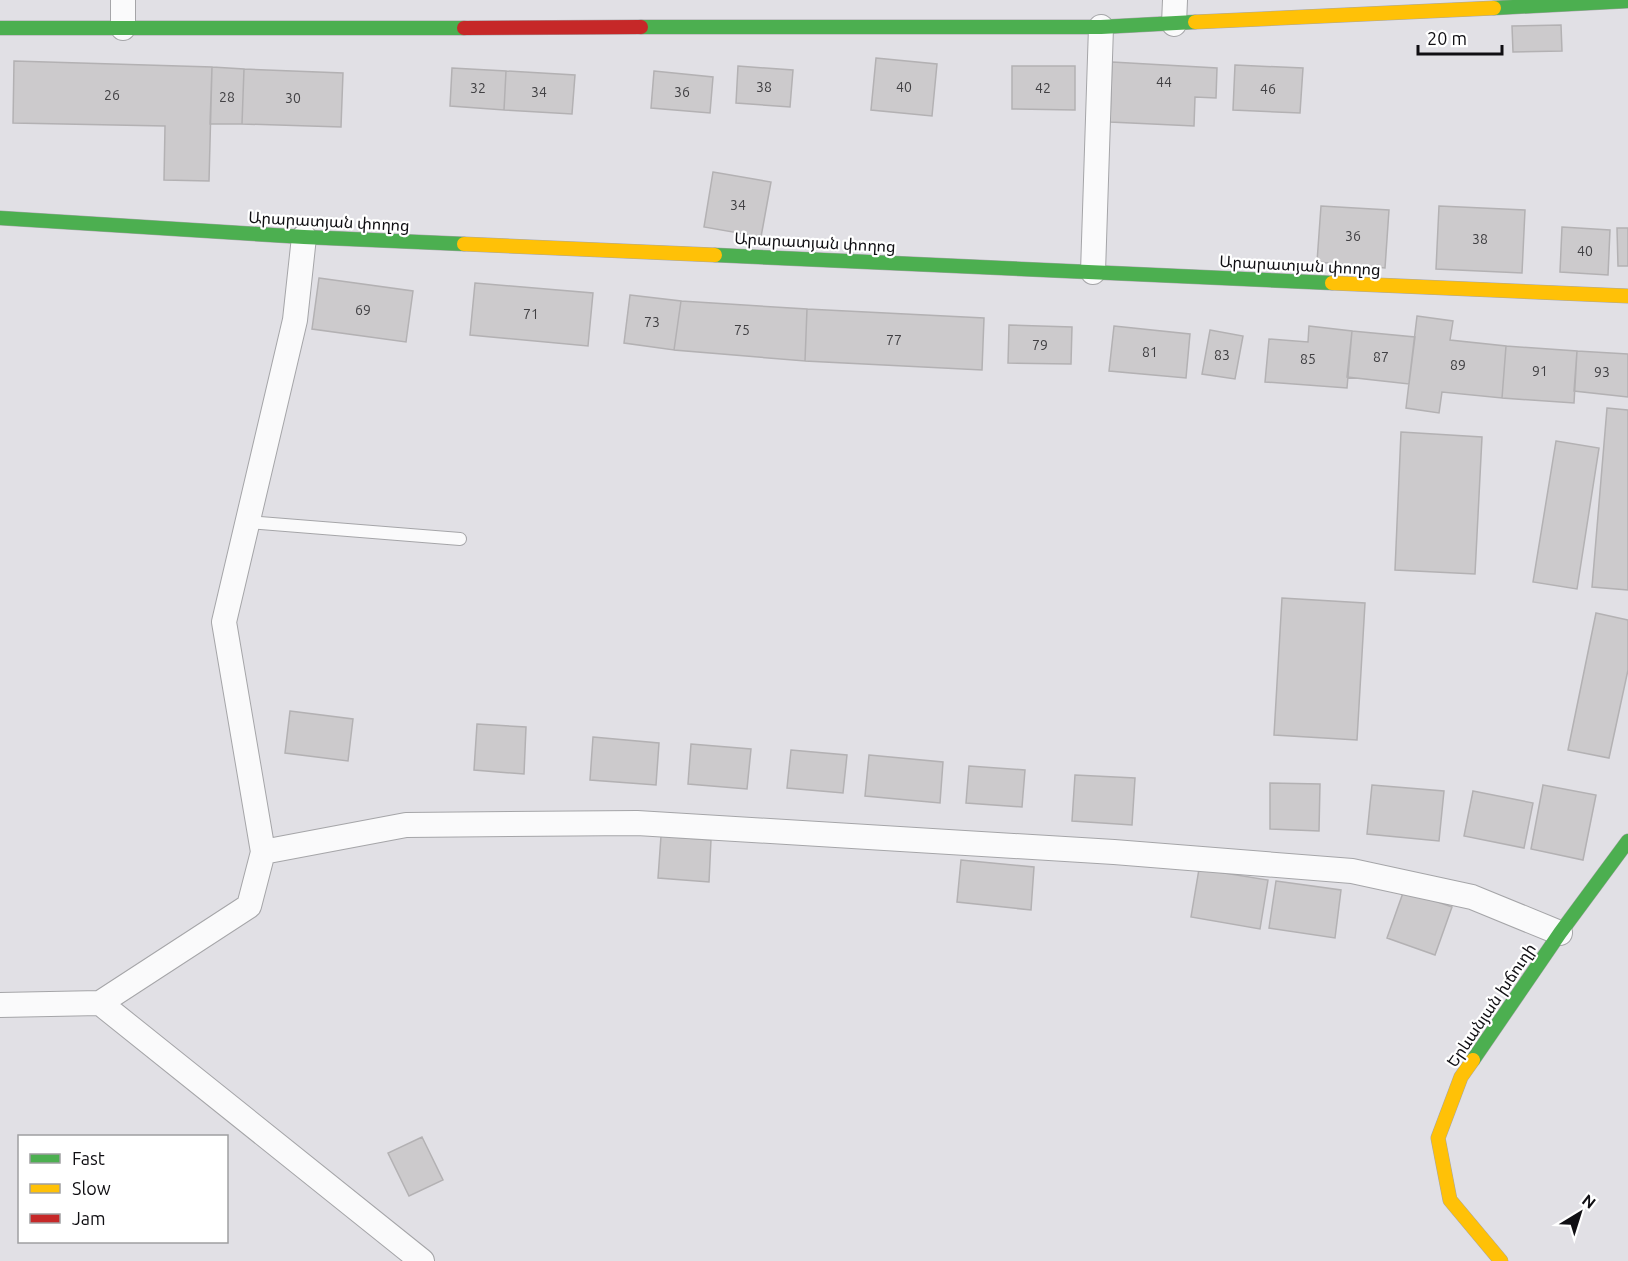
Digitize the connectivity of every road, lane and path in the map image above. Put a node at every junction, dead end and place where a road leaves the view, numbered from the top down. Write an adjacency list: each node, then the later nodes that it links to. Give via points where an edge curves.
1 (123, 0): 7 (street)
2 (1175, 0): 4 (street)
3 (1628, 1): 4 (main road)
4 (1174, 24): 5 (main road)
5 (1101, 27): 7 (main road); 10 (street)
6 (0, 28): 7 (main road)
7 (123, 28)
8 (0, 218): 9 (main road, Արարատյան փողոց)
9 (304, 237): 10 (main road, Արարատյան փողոց); 12 (street, via 295,320)
10 (1093, 272): 11 (main road, Արարատյան փողոց)
11 (1628, 296)
12 (247, 522): 13 (lane); 15 (street, via 224,622)
13 (460, 539)
14 (1628, 841): 16 (main road, Երևանյան խճուղի)
15 (263, 852): 16 (street, via 406,825 637,823 1102,851 1352,871 1472,897); 17 (street, via 249,906)
16 (1560, 933): 20 (main road, Երևանյան խճուղի, via 1461,1077 1438,1138 1450,1200)
17 (100, 1003): 18 (street); 19 (street)
18 (0, 1005)
19 (422, 1261)
20 (1501, 1261)

